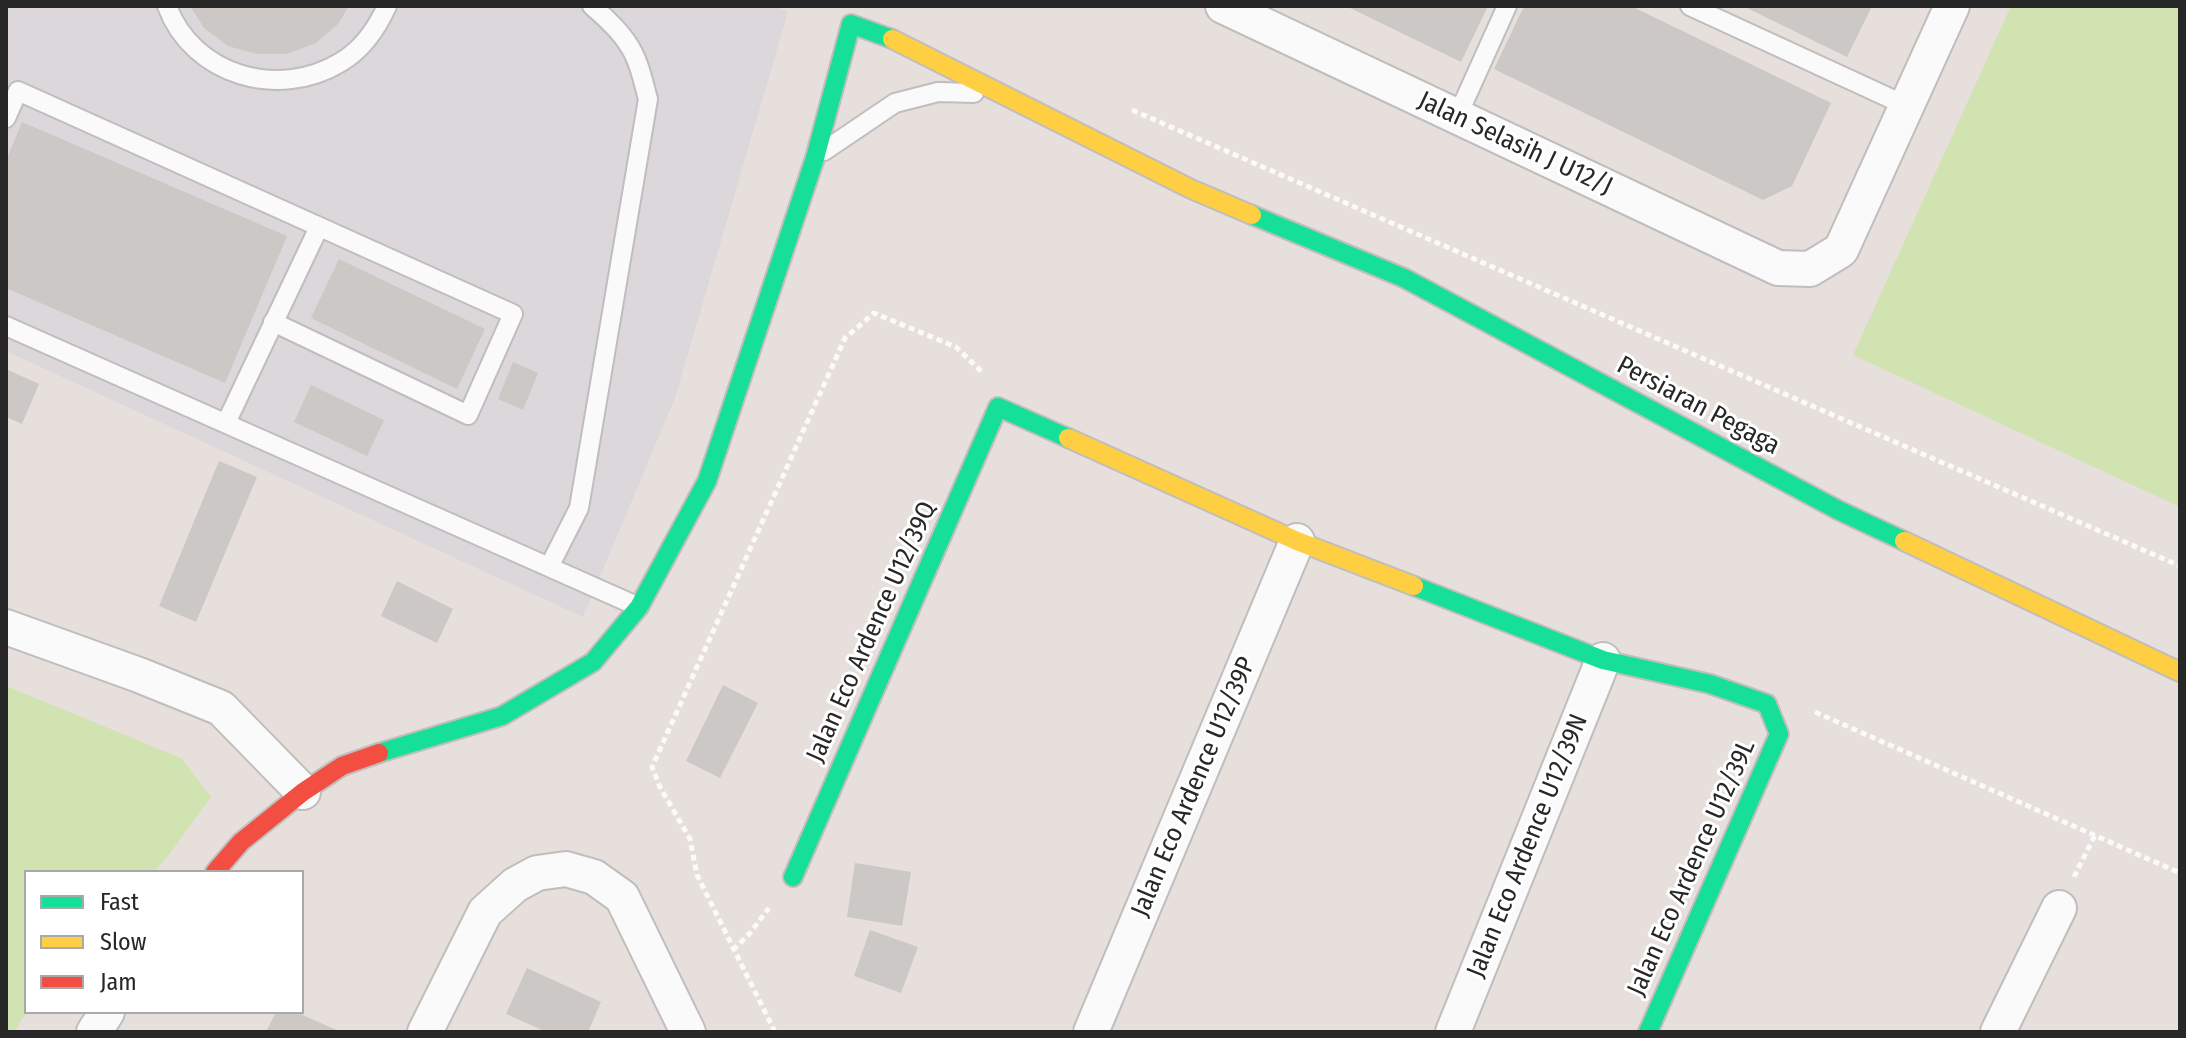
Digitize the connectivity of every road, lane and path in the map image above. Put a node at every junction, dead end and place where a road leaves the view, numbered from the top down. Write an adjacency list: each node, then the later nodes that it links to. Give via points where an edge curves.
1 (167, 6): 2 (lane, via 185,38 203,56 248,78 273,81 298,80 344,61 378,26)
2 (387, 6)
3 (592, 6): 21 (lane, via 628,44 648,99 579,508)
4 (1223, 6): 11 (street, Jalan Selasih J U12/J)
5 (1507, 6): 11 (lane)
6 (1690, 6): 9 (lane)
7 (1952, 6): 9 (street)
8 (1001, 94): 13 (lane, via 938,92 895,103); 13 (street, Persiaran Pegaga, via 851,24); 25 (street, Persiaran Pegaga, via 1191,189 1404,278 1838,510)
9 (1907, 106): 11 (street, Jalan Selasih J U12/J, via 1841,250 1810,269 1778,268)
10 (1127, 109): 20 (path)
11 (1457, 117)
12 (6, 118): 14 (lane, via 18,91)
13 (815, 158): 22 (street, via 707,481)
14 (319, 227): 15 (lane); 15 (lane, via 513,314 468,415)
15 (273, 322): 18 (lane)
16 (6, 326): 18 (lane)
17 (998, 407): 19 (street); 31 (street, Jalan Eco Ardence U12/39Q); 33 (path, via 982,372 956,347 874,313 845,338 652,767 690,839 697,875)
18 (226, 423): 21 (lane)
19 (1297, 541): 24 (street); 39 (street, Jalan Eco Ardence U12/39P)
20 (2180, 566)
21 (549, 567): 22 (lane)
22 (639, 607): 27 (street, via 593,662 502,716 342,766)
23 (6, 627): 27 (street, via 221,708)
24 (1603, 660): 26 (street, via 1710,684); 40 (street, Jalan Eco Ardence U12/39N)
25 (2180, 672)
26 (1767, 704): 28 (path, via 1794,703); 41 (street, Jalan Eco Ardence U12/39L, via 1779,734)
27 (303, 792): 29 (street, via 241,842)
28 (2095, 835): 30 (path); 32 (path)
29 (217, 870)
30 (2180, 873)
31 (793, 877): 33 (path)
32 (2059, 908): 42 (street)
33 (733, 950): 38 (path)
34 (106, 1014): 35 (street)
35 (94, 1032)
36 (425, 1032): 37 (street, via 485,912 537,873 566,869 594,877 622,897)
37 (688, 1032)
38 (775, 1032)
39 (1091, 1032)
40 (1453, 1032)
41 (1648, 1032)
42 (1998, 1032)

